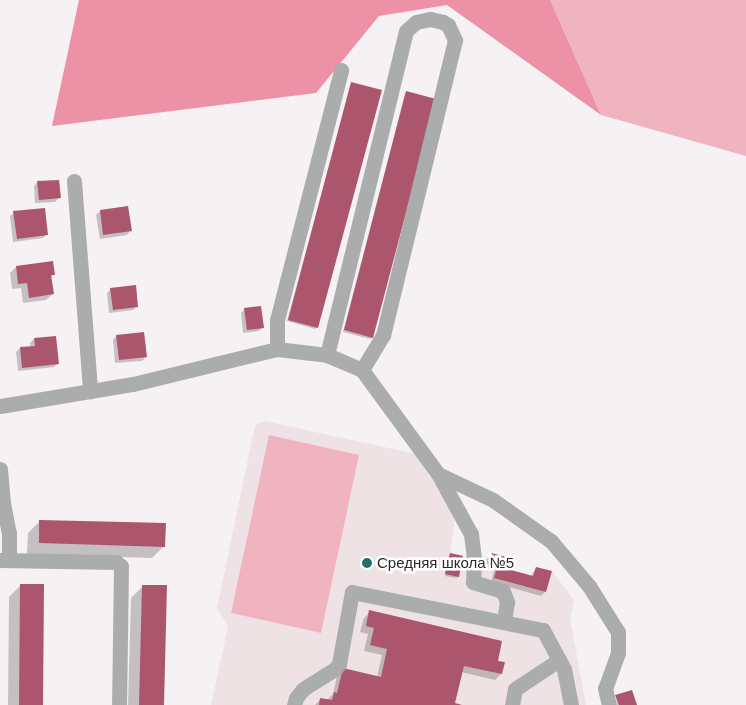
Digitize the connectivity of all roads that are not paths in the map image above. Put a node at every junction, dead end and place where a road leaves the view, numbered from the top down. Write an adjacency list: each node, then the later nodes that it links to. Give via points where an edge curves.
1 (341, 70): 3 (street, via 277,320)
2 (74, 181): 6 (street)
3 (277, 349): 4 (street); 6 (street, via 197,370)
4 (327, 355): 5 (street); 5 (street, via 406,31 416,22 430,19 443,22 455,40 383,335)
5 (362, 370): 9 (street)
6 (90, 390): 7 (street)
7 (0, 406)
8 (0, 469): 10 (street, via 9,533)
9 (438, 474): 11 (street, via 471,534 473,582 503,591 507,602); 17 (street, via 492,500 551,541 590,586 618,632 618,652 605,688)
10 (5, 560): 13 (street, via 116,562 121,566)
11 (504, 622): 12 (street, via 543,630); 14 (street, via 352,592 339,664 303,689)
12 (559, 660): 15 (street, via 515,689); 16 (street, via 564,669)
13 (119, 705)
14 (294, 705)
15 (512, 705)
16 (571, 705)
17 (609, 705)

